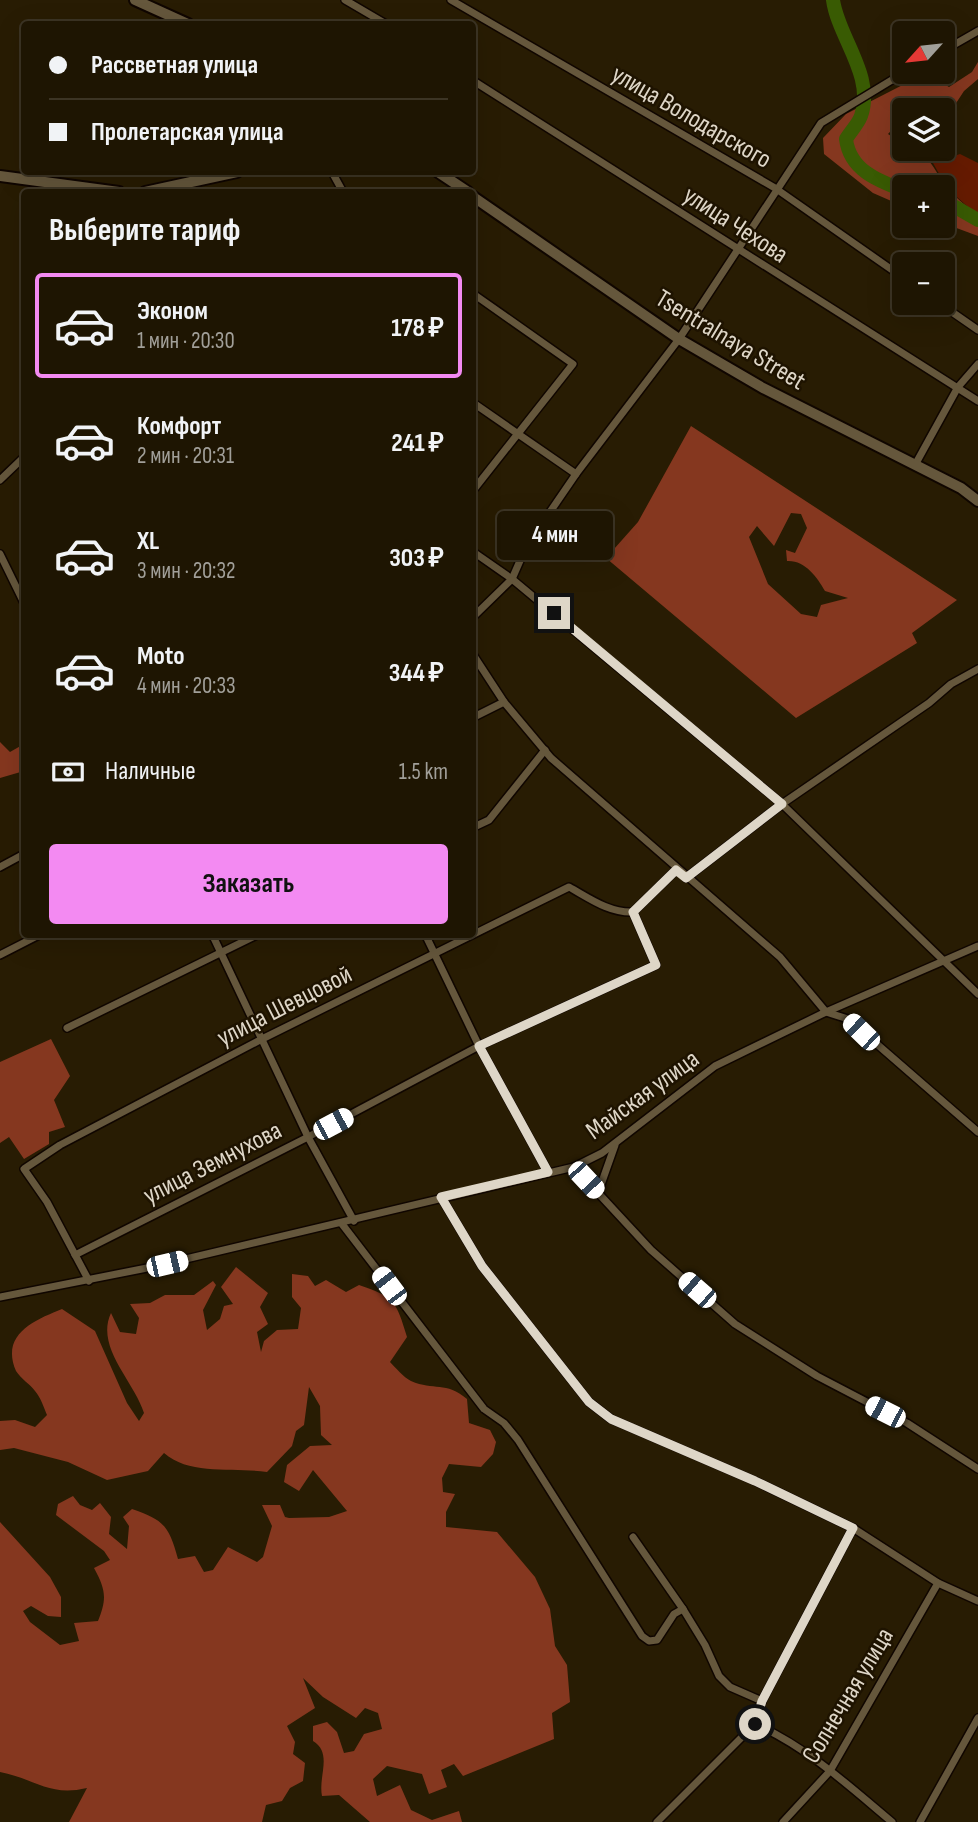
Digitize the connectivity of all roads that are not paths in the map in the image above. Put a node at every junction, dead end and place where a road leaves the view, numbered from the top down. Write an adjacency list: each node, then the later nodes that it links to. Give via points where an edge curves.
1 (135, 0): 4 (main road)
2 (345, 0): 5 (street)
3 (451, 0): 13 (street, улица Володарского)
4 (181, 21)
5 (381, 21)
6 (978, 31): 7 (street)
7 (956, 44)
8 (892, 79): 13 (street, via 821,123)
9 (476, 83): 18 (street, улица Чехова)
10 (227, 175): 15 (main road)
11 (442, 175): 16 (main road)
12 (0, 176): 14 (main road)
13 (775, 188): 18 (street); 19 (street, улица Володарского)
14 (97, 189)
15 (183, 189)
16 (464, 189)
17 (476, 199): 23 (main road, Tsentralnaya Street)
18 (738, 251): 23 (street); 25 (street, улица Чехова)
19 (892, 270)
20 (476, 296): 28 (street, via 573,364)
21 (955, 314): 22 (street)
22 (978, 330)
23 (678, 339): 30 (main road, Tsentralnaya Street); 31 (street)
24 (978, 363): 25 (street)
25 (958, 387): 26 (street, улица Чехова); 30 (street)
26 (978, 401)
27 (476, 405): 28 (street)
28 (518, 432): 31 (street); 33 (street)
29 (21, 460): 32 (street)
30 (915, 465): 34 (main road, Tsentralnaya Street)
31 (576, 474): 37 (street, via 526,547)
32 (0, 480)
33 (476, 484)
34 (978, 501)
35 (0, 554): 38 (street)
36 (476, 554): 37 (street)
37 (512, 579): 39 (street); 45 (street)
38 (21, 597)
39 (476, 614)
40 (476, 659): 42 (street)
41 (977, 671): 45 (street)
42 (505, 702): 43 (street); 44 (street)
43 (476, 716)
44 (545, 750): 46 (street, via 488,820); 49 (street)
45 (782, 804): 50 (street); 62 (street)
46 (476, 826)
47 (21, 856): 48 (street)
48 (0, 867)
49 (676, 870): 50 (street); 51 (street)
50 (686, 878): 64 (street, via 780,957)
51 (633, 912): 52 (street, улица Шевцовой, via 603,906 569,887); 67 (street, улица Земнухова, via 656,965)
52 (476, 933)
53 (33, 938): 61 (street)
54 (214, 938): 59 (street)
55 (251, 938): 59 (street)
56 (427, 938): 60 (street)
57 (466, 938): 60 (street, улица Шевцовой)
58 (978, 946): 62 (street, Майская улица)
59 (222, 952): 65 (street); 66 (street)
60 (434, 954): 66 (street, улица Шевцовой); 67 (street)
61 (0, 955)
62 (940, 960): 63 (street); 64 (street, Майская улица)
63 (978, 994)
64 (826, 1012): 68 (street, via 848,1019); 70 (street, Майская улица, via 715,1066)
65 (67, 1028)
66 (261, 1039): 69 (street); 77 (street, улица Шевцовой, via 72,1138 24,1169)
67 (479, 1046): 69 (street, улица Земнухова); 72 (street)
68 (978, 1132)
69 (308, 1137): 75 (street); 77 (street, улица Земнухова)
70 (617, 1141): 71 (street, Майская улица); 73 (street)
71 (573, 1167): 72 (street, Майская улица); 73 (street)
72 (548, 1172): 74 (street, Майская улица)
73 (598, 1193): 80 (street, via 651,1250 735,1324)
74 (441, 1197): 75 (street, Майская улица); 81 (street, via 482,1266 589,1402 611,1419)
75 (354, 1221): 76 (street, Майская улица)
76 (342, 1224): 78 (street, Майская улица); 85 (street, via 484,1409 518,1440 642,1636 657,1640 674,1614)
77 (75, 1255): 78 (street)
78 (89, 1281): 79 (street, Майская улица)
79 (0, 1297)
80 (978, 1469)
81 (853, 1528): 83 (street); 86 (street)
82 (633, 1537): 85 (street)
83 (938, 1583): 84 (street); 89 (street, Солнечная улица)
84 (978, 1601)
85 (683, 1609): 86 (street, via 719,1676 730,1687)
86 (762, 1701): 88 (street)
87 (978, 1718): 93 (street)
88 (755, 1724): 89 (street, via 775,1732); 90 (street)
89 (830, 1770): 91 (street, Солнечная улица); 92 (street)
90 (657, 1822)
91 (783, 1822)
92 (892, 1822)
93 (919, 1822)

